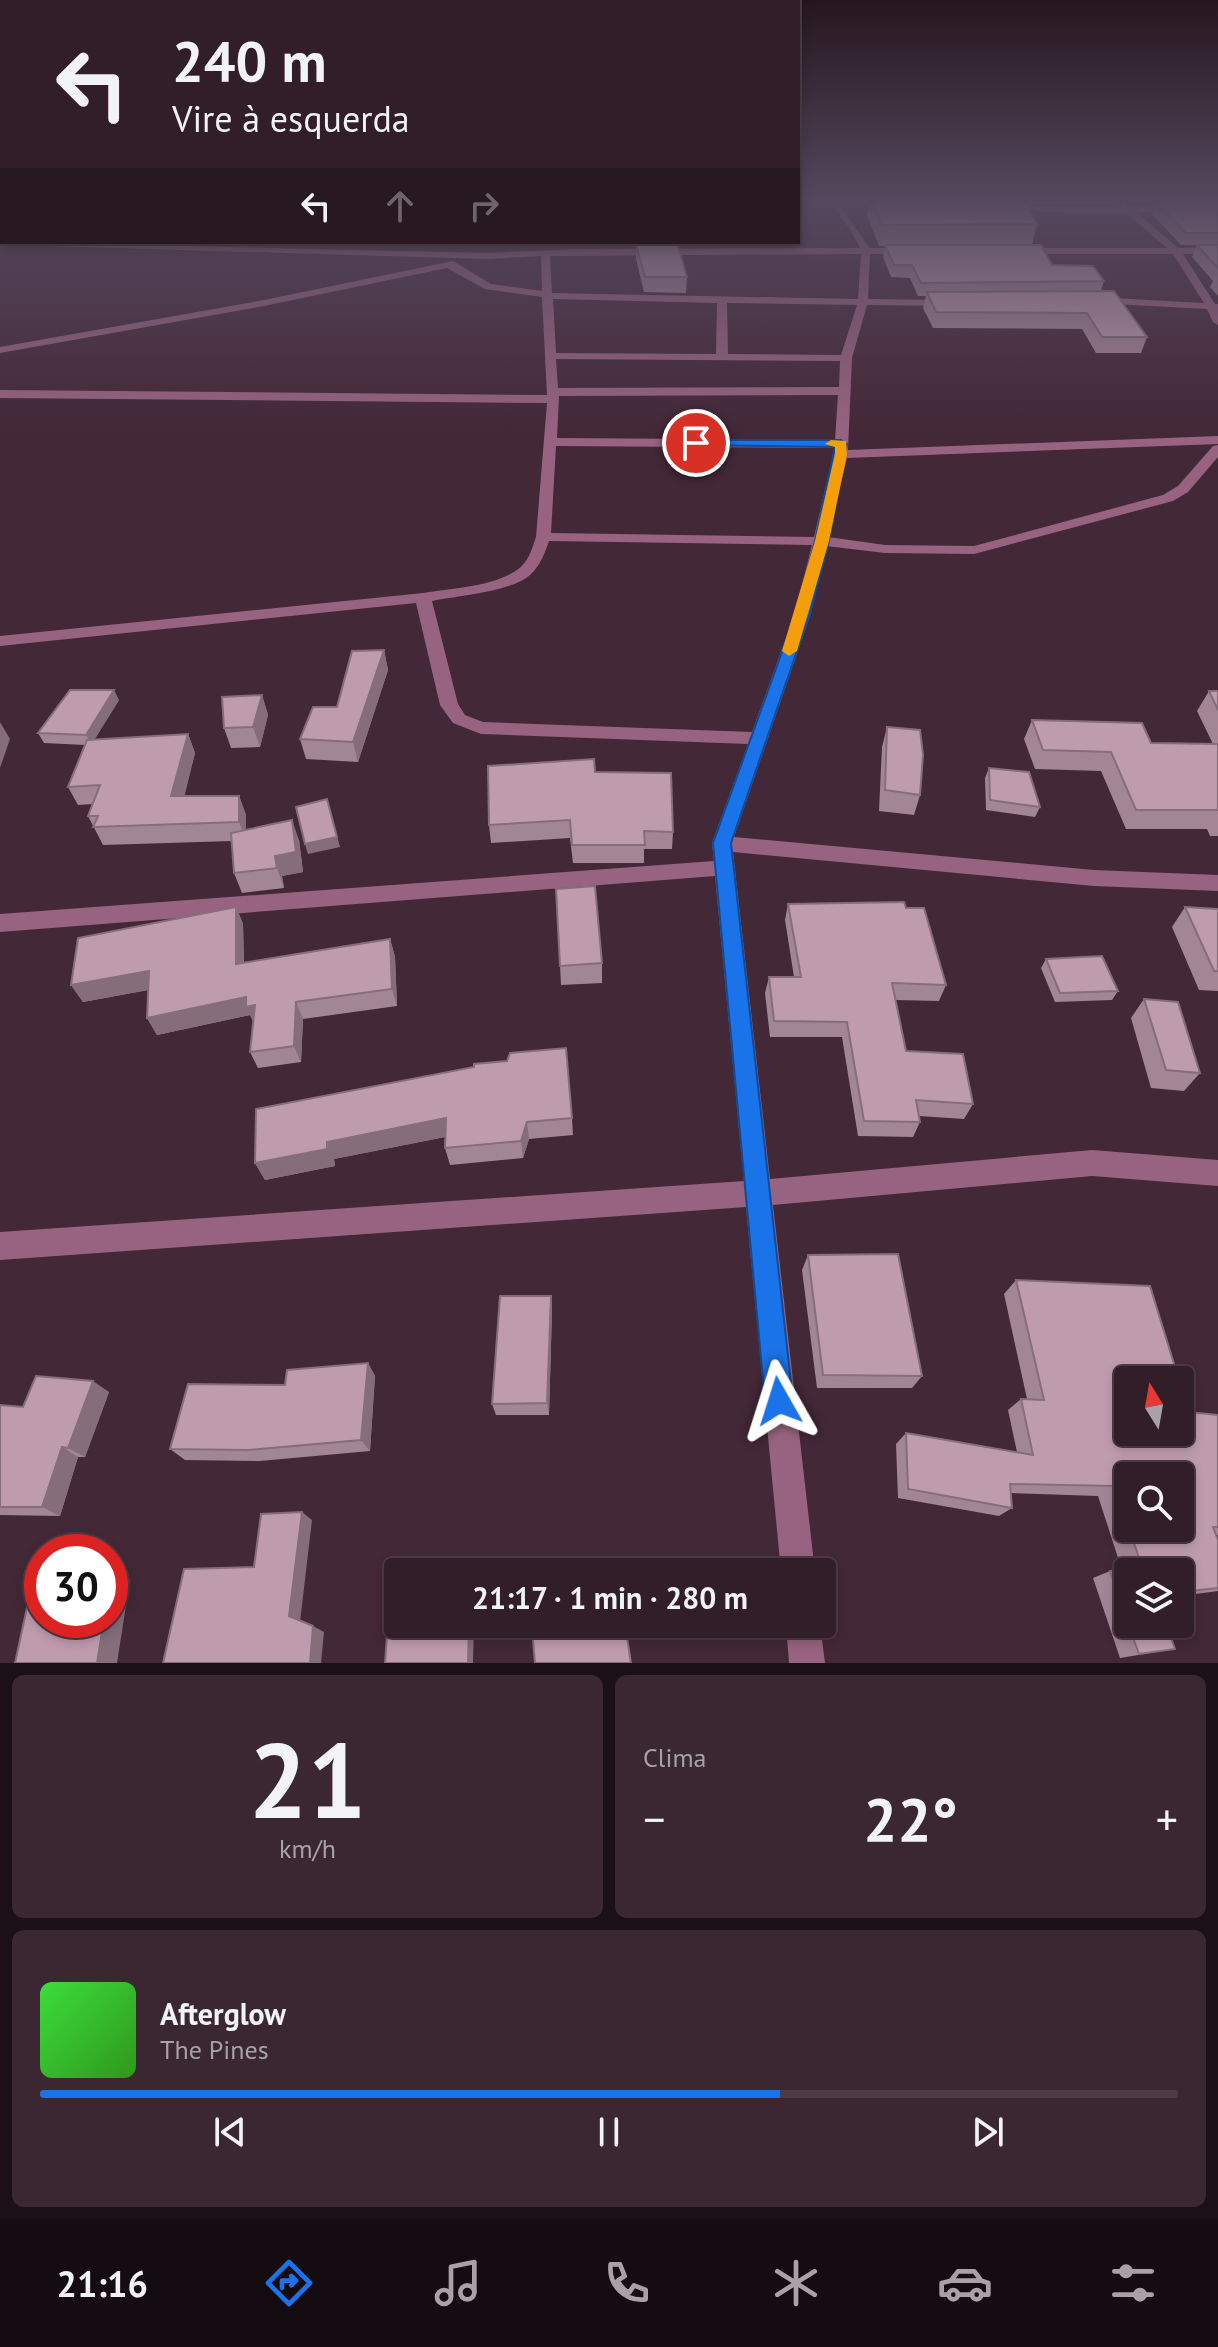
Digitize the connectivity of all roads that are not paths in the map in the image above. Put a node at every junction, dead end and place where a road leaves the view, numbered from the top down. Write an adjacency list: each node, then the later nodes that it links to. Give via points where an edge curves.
1 (382, 279): 13 (street)
2 (473, 279): 6 (street, via 488,287)
3 (546, 279): 6 (street)
4 (864, 279): 9 (street)
5 (1195, 279): 11 (street)
6 (546, 295): 7 (street); 14 (street)
7 (722, 299): 9 (street); 15 (street)
8 (1077, 299): 11 (street)
9 (863, 302): 10 (street); 16 (street)
10 (967, 302)
11 (1214, 307): 12 (street)
12 (1218, 322)
13 (0, 350)
14 (550, 356): 15 (street); 19 (street)
15 (722, 357): 16 (street)
16 (846, 358): 17 (street)
17 (844, 391): 19 (street); 22 (street)
18 (0, 394): 19 (street)
19 (553, 395): 21 (street)
20 (1218, 440): 22 (street)
21 (550, 442): 22 (street); 24 (street)
22 (841, 449): 25 (street)
23 (1218, 449): 25 (street, via 1183,489 1168,498 990,548 885,549)
24 (543, 537): 25 (street); 26 (street, via 537,556 513,580)
25 (822, 541): 28 (street)
26 (423, 598): 27 (street); 28 (street, via 449,705 459,719 481,728)
27 (0, 641)
28 (759, 738): 29 (street)
29 (722, 843): 30 (street); 31 (street, via 1094,878)
30 (722, 868): 32 (street); 34 (street)
31 (1218, 883)
32 (0, 923)
33 (1218, 1173): 34 (street, via 1092,1163)
34 (759, 1193): 35 (street); 36 (street)
35 (0, 1246)
36 (797, 1558)
37 (804, 1638): 38 (street)
38 (807, 1663)

